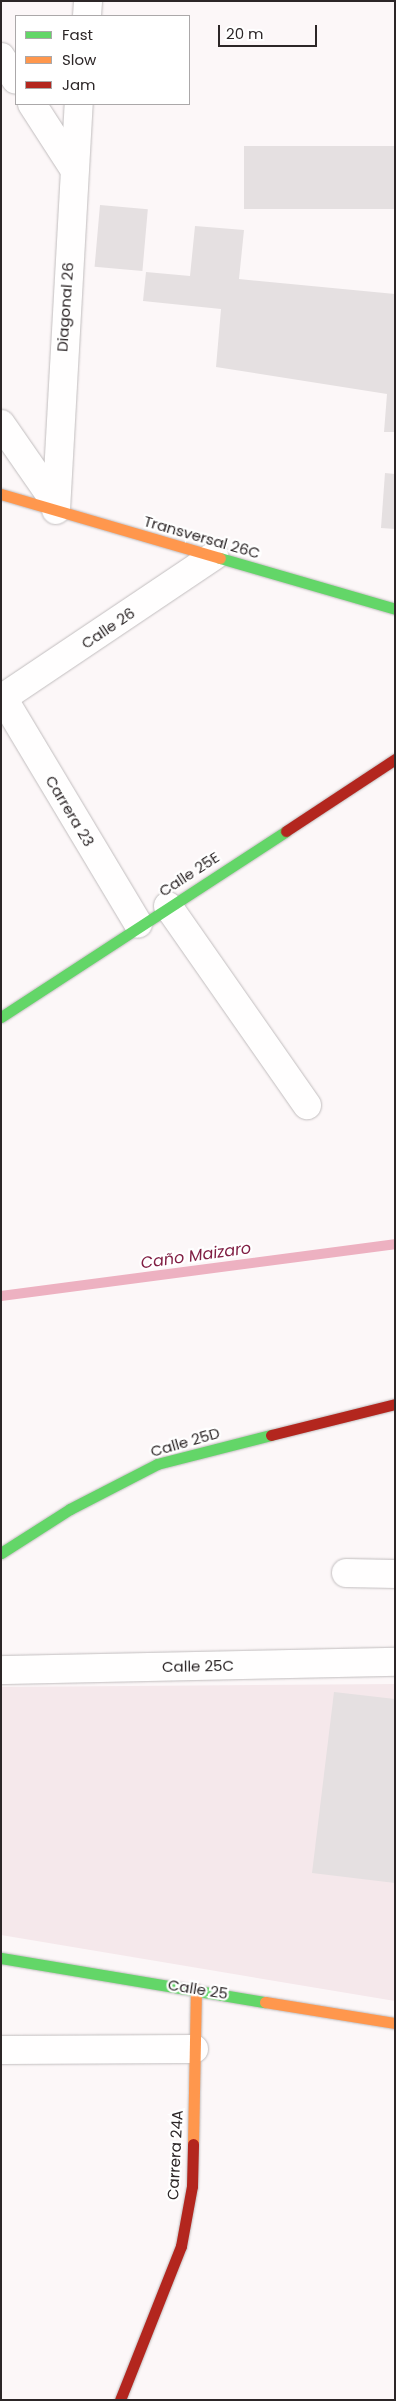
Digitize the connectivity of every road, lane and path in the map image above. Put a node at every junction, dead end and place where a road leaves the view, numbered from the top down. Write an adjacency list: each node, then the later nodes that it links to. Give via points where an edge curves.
1 (88, 1): 2 (street)
2 (87, 15)
3 (1, 57): 4 (street)
4 (15, 78)
5 (33, 105): 7 (street)
6 (80, 105): 7 (street, Diagonal 26)
7 (74, 169): 10 (street, Diagonal 26)
8 (1, 424): 10 (street)
9 (1, 494): 10 (street, Transversal 26C)
10 (54, 505): 11 (street, Transversal 26C)
11 (214, 556): 12 (street, Transversal 26C); 13 (street, Calle 26)
12 (395, 609)
13 (2, 698): 16 (street, Carrera 23)
14 (395, 759): 15 (street, Calle 25E)
15 (168, 906): 16 (street, Calle 25E); 18 (street)
16 (138, 924): 17 (street, Calle 25E)
17 (1, 1017)
18 (307, 1105)
19 (395, 1404): 20 (street, Calle 25D, via 158,1464 70,1509)
20 (1, 1552)
21 (346, 1574): 22 (street)
22 (395, 1574)
23 (395, 1662): 24 (street, Calle 25C)
24 (1, 1670)
25 (1, 1958): 26 (street, Calle 25)
26 (196, 1989): 27 (street, Calle 25); 28 (street, Carrera 24A)
27 (395, 2023)
28 (194, 2049): 29 (street); 30 (street, Carrera 24A, via 192,2186 181,2246)
29 (1, 2050)
30 (120, 2400)

